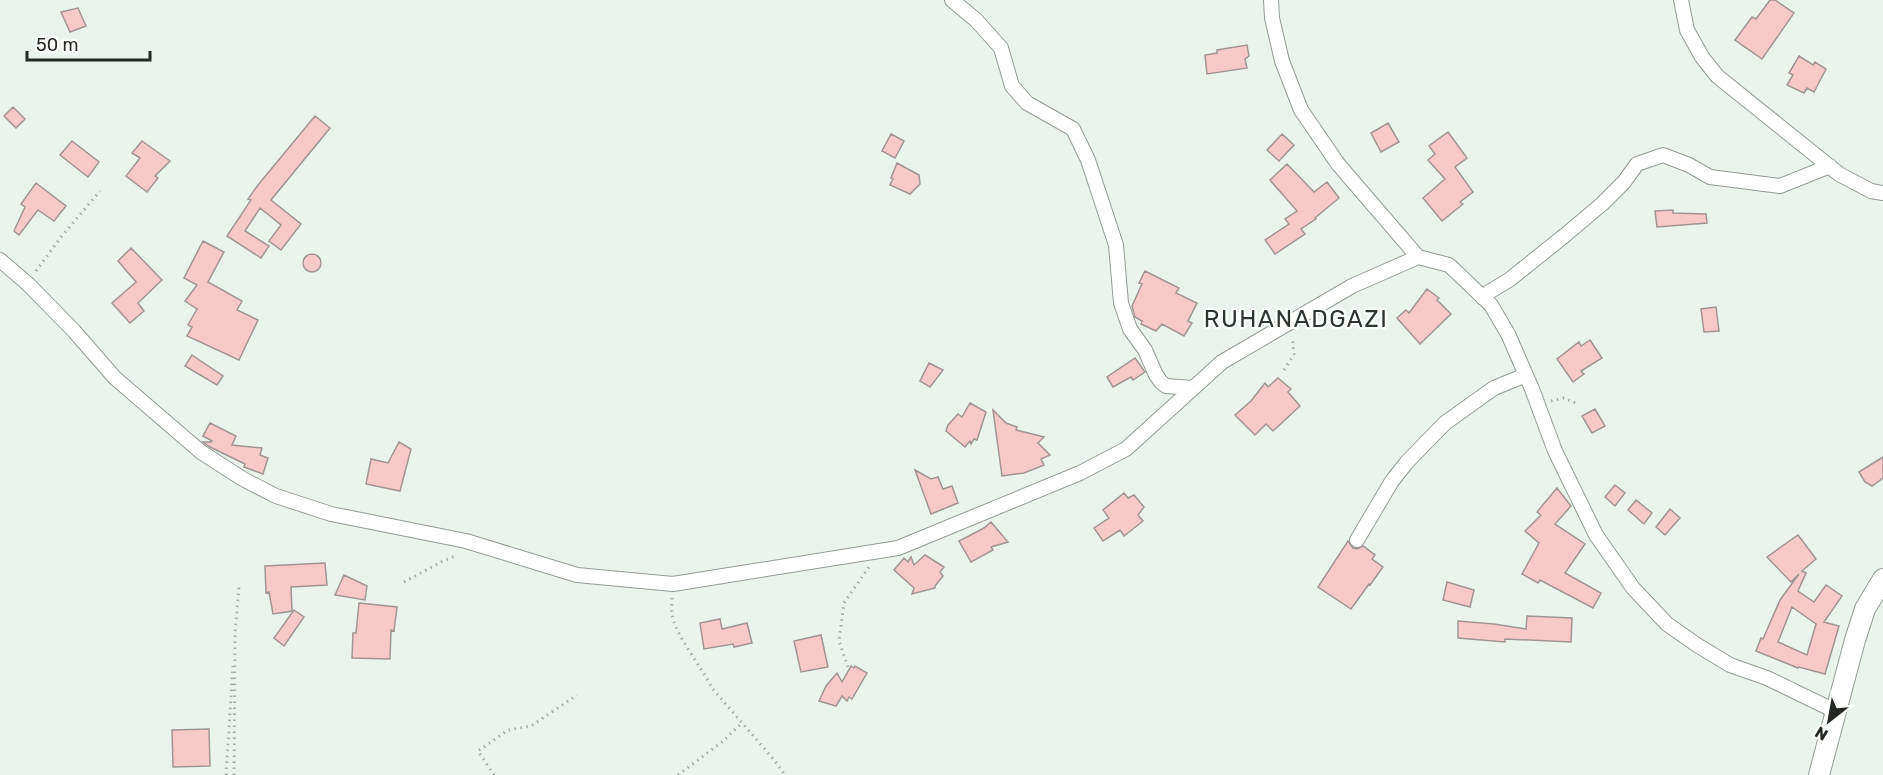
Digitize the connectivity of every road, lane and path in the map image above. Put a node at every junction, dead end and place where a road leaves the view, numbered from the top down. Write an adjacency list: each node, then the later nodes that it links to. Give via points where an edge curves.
1 (952, 0): 14 (street, via 1001,48 1012,86 1028,103 1073,129 1088,160 1116,245 1121,303 1130,329 1161,382 1166,386)
2 (1271, 0): 7 (street, via 1282,61 1301,110 1338,164)
3 (1681, 0): 4 (street, via 1687,30 1717,76)
4 (1830, 166): 6 (street, via 1871,191); 10 (street, via 1780,186 1710,177 1663,155 1637,164 1602,204)
5 (100, 191): 9 (path)
6 (1883, 193)
7 (1418, 257): 10 (street, via 1449,265); 11 (street, via 1352,286)
8 (0, 260): 9 (street)
9 (28, 284): 18 (street, via 115,378 201,452 243,479 276,496 331,514)
10 (1483, 298): 13 (street, via 1509,334)
11 (1299, 317): 12 (path, via 1291,327 1294,354); 14 (street, via 1222,362)
12 (1284, 370)
13 (1526, 375): 16 (street); 17 (street, via 1494,388 1444,423 1392,481)
14 (1193, 388): 19 (street, via 1126,449 1106,460 949,528)
15 (1578, 404): 16 (path, via 1564,398)
16 (1538, 405): 27 (street, via 1555,451 1596,535 1633,588 1667,624 1730,665)
17 (1357, 540)
18 (481, 545): 21 (path); 22 (street, via 577,575)
19 (880, 551): 22 (street); 25 (path, via 844,603 839,641)
20 (1883, 579): 27 (street, via 1865,609)
21 (404, 582)
22 (673, 584): 28 (path, via 672,615 686,646 712,688)
23 (239, 587): 24 (path)
24 (235, 634): 29 (path); 30 (path)
25 (848, 667)
26 (577, 695): 31 (path, via 531,726 508,730 478,751)
27 (1835, 711): 34 (street)
28 (742, 723): 32 (path); 33 (path)
29 (226, 775)
30 (234, 775)
31 (494, 775)
32 (678, 775)
33 (785, 775)
34 (1819, 775)

